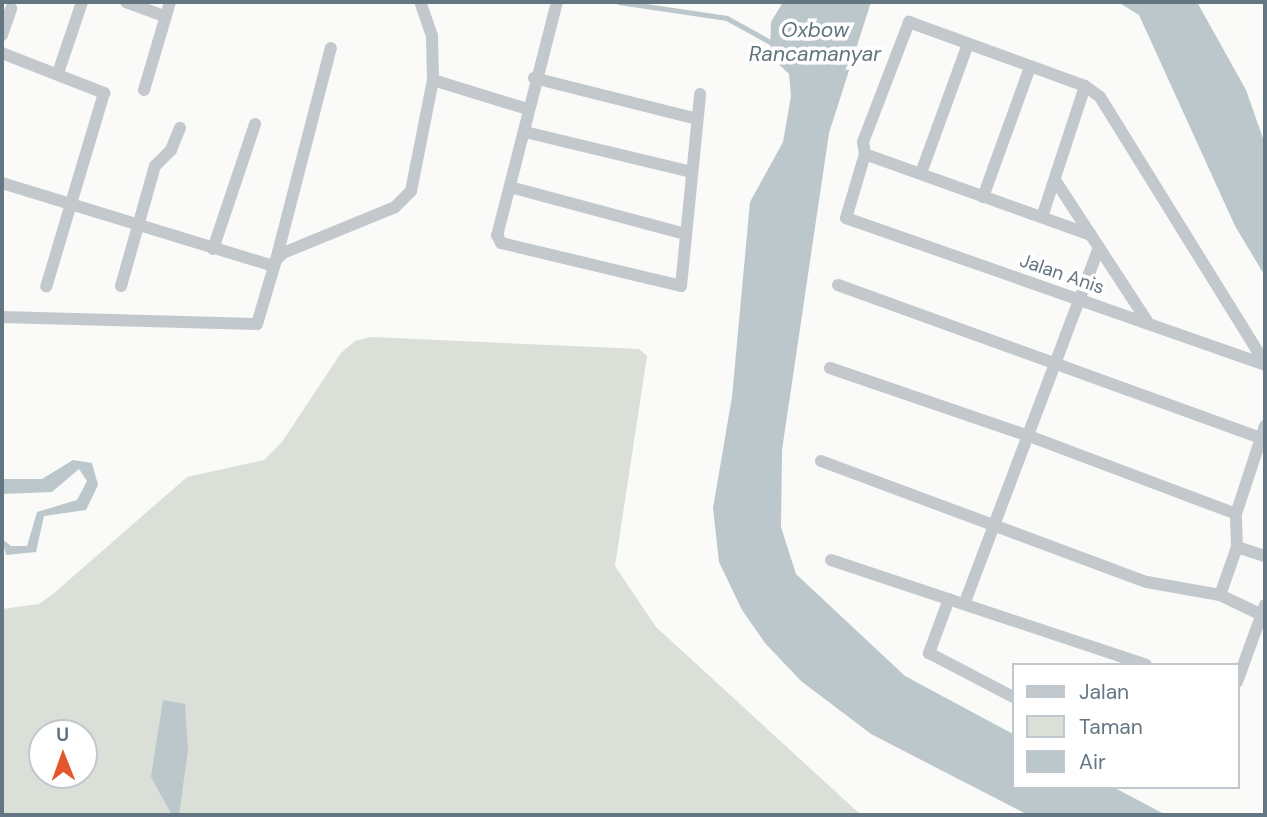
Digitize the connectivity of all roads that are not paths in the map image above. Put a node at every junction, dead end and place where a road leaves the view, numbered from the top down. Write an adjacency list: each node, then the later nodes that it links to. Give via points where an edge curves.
1 (82, 2): 13 (street)
2 (126, 2): 7 (street)
3 (170, 2): 7 (street)
4 (420, 2): 15 (street, via 432,36)
5 (557, 2): 14 (street)
6 (11, 9): 8 (street)
7 (164, 16): 17 (street)
8 (2, 35)
9 (968, 44): 12 (street); 24 (street, via 909,22 863,142); 26 (street)
10 (331, 48): 38 (street)
11 (2, 53): 13 (street)
12 (1030, 67): 16 (street); 30 (street)
13 (58, 73): 31 (street, via 104,93)
14 (534, 78): 19 (street); 20 (street)
15 (433, 79): 19 (street); 38 (street, via 407,198 365,220 293,246)
16 (1085, 86): 27 (street); 45 (street, via 1100,97)
17 (144, 90)
18 (700, 94): 20 (street)
19 (527, 109): 23 (street)
20 (697, 119): 25 (street)
21 (255, 124): 37 (street)
22 (180, 128): 33 (street, via 171,150 155,166)
23 (525, 132): 25 (street); 29 (street)
24 (865, 154): 26 (street); 42 (street, Jalan Anis, via 846,218)
25 (691, 172): 34 (street)
26 (921, 173): 30 (street)
27 (1055, 180): 32 (street); 35 (street)
28 (2, 183): 31 (street)
29 (510, 187): 34 (street); 34 (street, via 496,235 501,243 679,287)
30 (984, 197): 32 (street)
31 (71, 205): 33 (street); 41 (street)
32 (1042, 217): 35 (street)
33 (138, 227): 37 (street); 40 (street)
34 (685, 234)
35 (1091, 235): 36 (street)
36 (1099, 247): 42 (street); 44 (street)
37 (213, 249): 38 (street)
38 (275, 263): 43 (street, via 257,324)
39 (838, 285): 46 (street)
40 (121, 286)
41 (46, 287)
42 (1079, 300): 44 (street, Jalan Anis); 46 (street)
43 (2, 317)
44 (1149, 324): 45 (street, Jalan Anis)
45 (1265, 364)
46 (1055, 365): 48 (street); 49 (street)
47 (830, 368): 49 (street)
48 (1263, 432): 51 (street)
49 (1029, 436): 51 (street); 52 (street)
50 (821, 461): 52 (street)
51 (1236, 514): 53 (street)
52 (995, 524): 56 (street, via 1147,582); 58 (street)
53 (1237, 548): 54 (street); 56 (street)
54 (1265, 556)
55 (831, 560): 57 (street)
56 (1220, 595): 59 (street)
57 (949, 598): 58 (street); 62 (street, via 929,653)
58 (965, 602): 60 (street)
59 (1262, 621): 61 (street)
60 (1140, 663)
61 (1239, 677)
62 (1012, 696)

